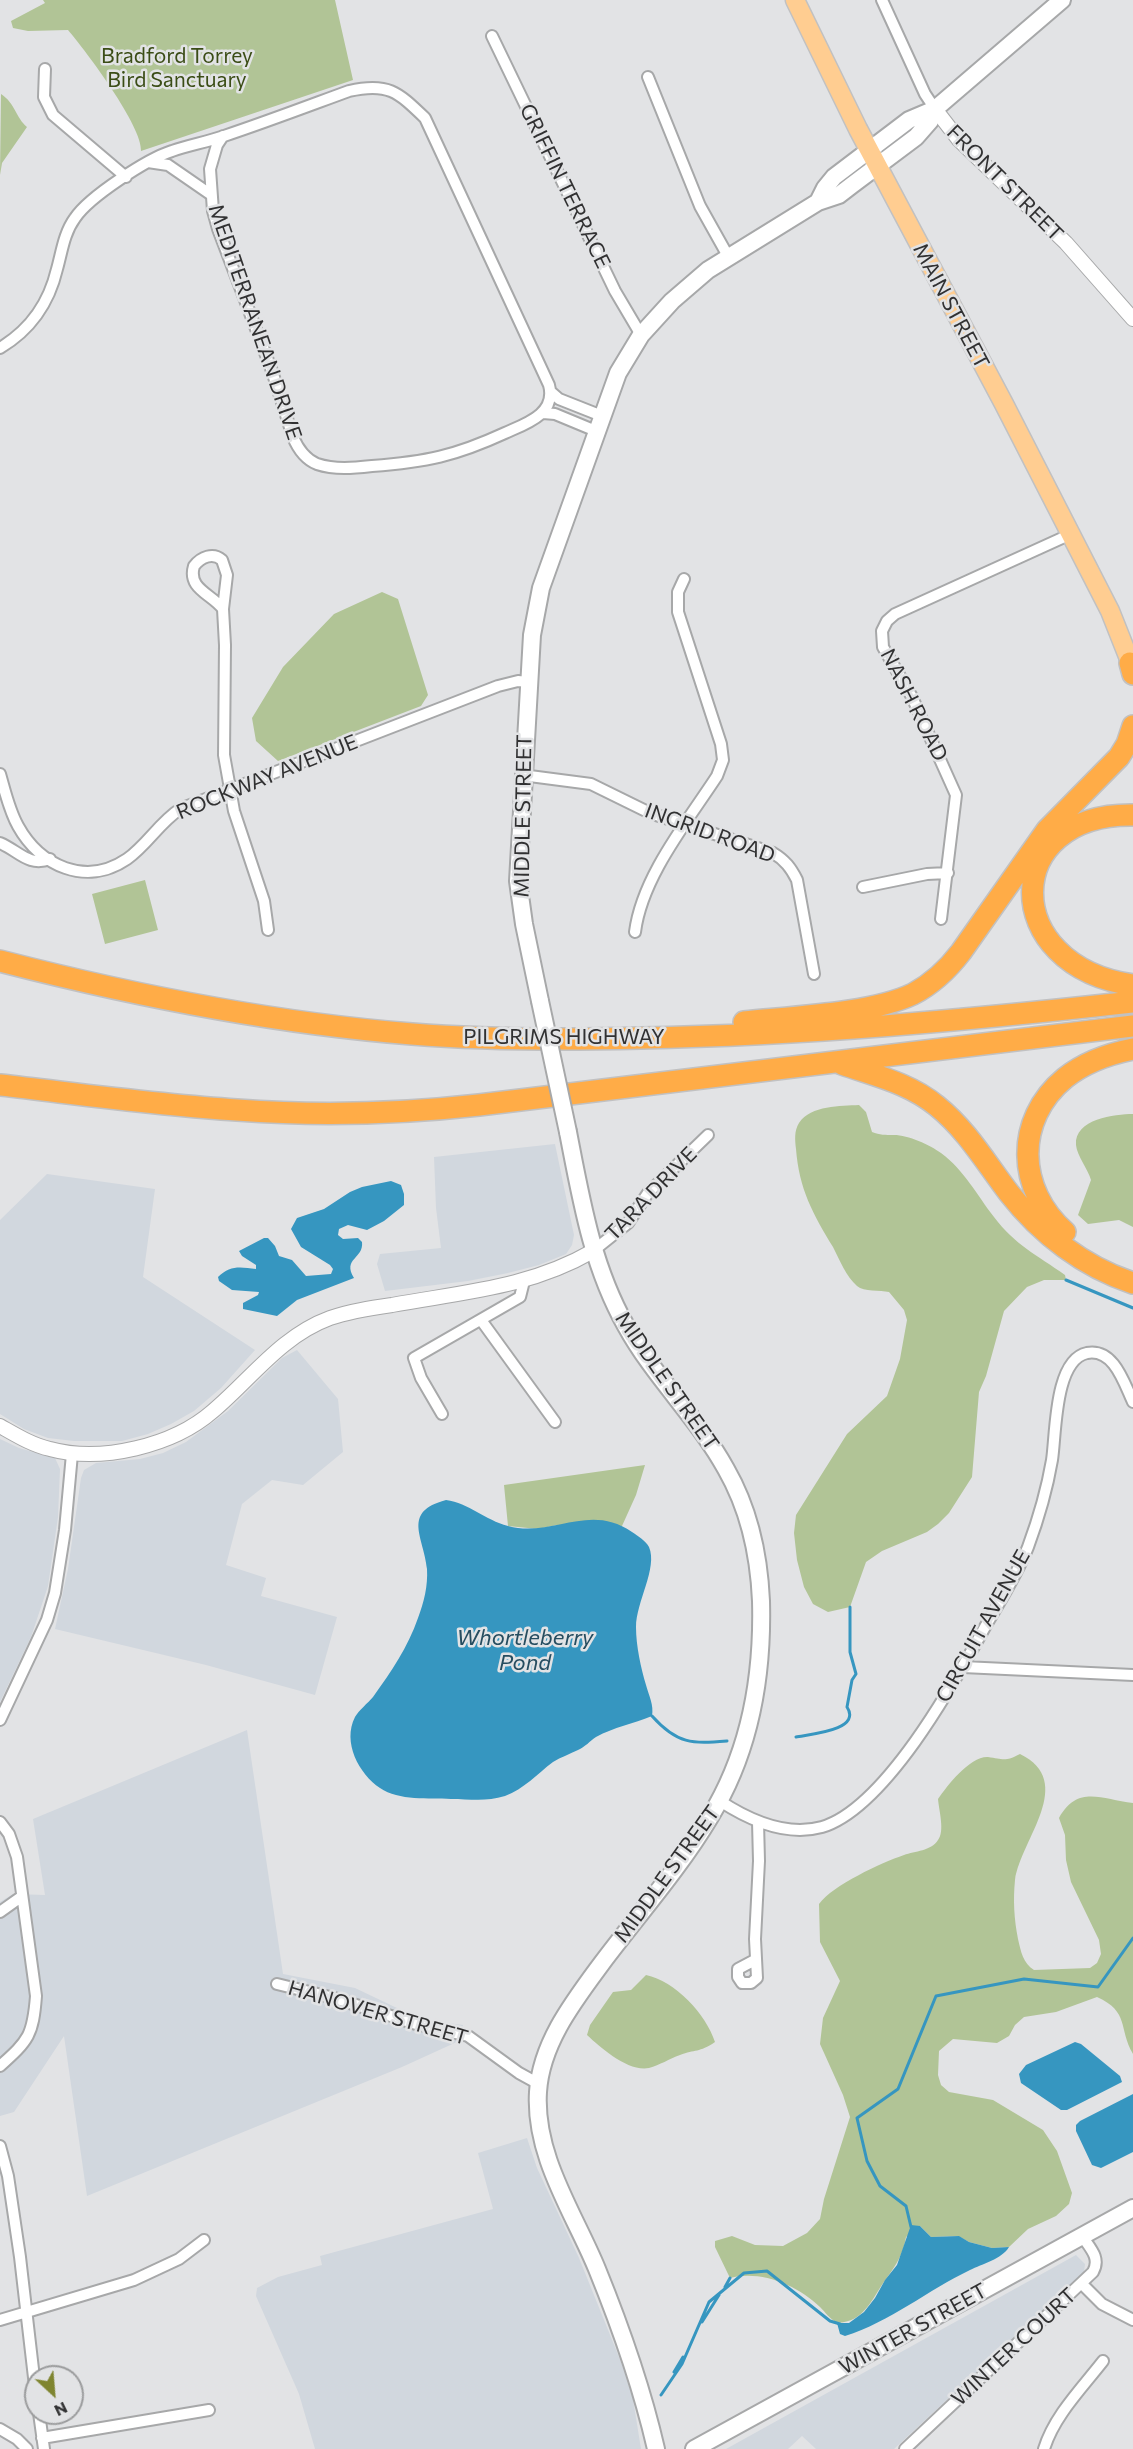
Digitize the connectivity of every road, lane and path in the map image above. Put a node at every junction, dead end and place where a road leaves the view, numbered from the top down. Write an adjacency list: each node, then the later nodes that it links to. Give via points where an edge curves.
1 (795, 0): 9 (main road, MAIN STREET)
2 (882, 0): 7 (street, FRONT STREET)
3 (1062, 0): 7 (main road, MIDDLE STREET)
4 (492, 36): 15 (street, GRIFFIN TERRACE, via 615,291)
5 (45, 69): 11 (street, via 44,97 53,115)
6 (648, 77): 13 (street, via 700,206)
7 (934, 109): 9 (main road, MIDDLE STREET, via 930,121 916,137); 14 (street, FRONT STREET, via 959,140 1060,237)
8 (223, 136): 10 (street, via 172,150); 12 (street, MEDITERRANEAN DRIVE, via 212,157); 17 (street, via 349,91 383,88 405,99 424,118)
9 (873, 158): 13 (main road, MIDDLE STREET, via 839,195 818,202); 20 (main road, MAIN STREET)
10 (147, 162): 11 (street); 12 (street, via 168,165)
11 (126, 177): 16 (street, via 94,198 74,218 51,288 37,315)
12 (210, 194): 18 (street, MEDITERRANEAN DRIVE, via 218,229 293,437 308,459 348,468 439,459 481,444)
13 (728, 256): 15 (main road, MIDDLE STREET, via 672,302)
14 (1133, 319)
15 (641, 335): 19 (main road, MIDDLE STREET, via 618,373)
16 (0, 348)
17 (550, 392): 18 (street); 19 (street)
18 (543, 413): 19 (street)
19 (599, 424): 24 (main road, MIDDLE STREET, via 541,588)
20 (1071, 534): 23 (main road, MAIN STREET); 34 (street, NASH ROAD, via 895,614 884,626 884,647 956,795)
21 (684, 579): 30 (street, via 678,592 678,612 724,755 720,770)
22 (224, 609): 22 (street, via 226,569 219,557 208,556 194,566 192,578 199,589); 28 (street, via 223,743)
23 (1132, 662)
24 (528, 682): 27 (main road, MIDDLE STREET); 28 (street, ROCKWAY AVENUE, via 498,686)
25 (1133, 726): 44 (highway, via 1119,757 1047,830 955,960 914,993 881,1004 829,1012)
26 (0, 774): 31 (street, ROCKWAY AVENUE, via 14,817)
27 (522, 775): 30 (street, INGRID ROAD, via 591,784 650,813); 49 (main road, MIDDLE STREET, bridge, via 518,881 522,913)
28 (229, 788): 33 (street, ROCKWAY AVENUE, via 171,815 139,850 117,865 85,873 69,870); 37 (street, via 264,901)
29 (1133, 814): 41 (highway, via 1094,819 1065,833 1039,863 1032,893 1038,924 1062,955 1097,977)
30 (686, 824): 38 (street, via 650,881); 40 (street, INGRID ROAD, via 773,853 786,862 801,895)
31 (25, 836): 32 (street); 33 (street, ROCKWAY AVENUE)
32 (5, 845): 33 (street, via 33,862)
33 (50, 859)
34 (948, 873): 35 (street); 36 (street, NASH ROAD)
35 (863, 887)
36 (941, 919)
37 (268, 930)
38 (634, 932)
39 (0, 961): 44 (highway, PILGRIMS HIGHWAY, via 157,999 283,1020 426,1035)
40 (814, 974)
41 (1133, 986)
42 (1133, 1002): 44 (highway, PILGRIMS HIGHWAY, via 873,1028)
43 (1133, 1026): 46 (highway)
44 (572, 1039)
45 (1133, 1049): 50 (highway, via 1088,1063 1051,1092 1032,1127 1028,1167 1034,1190 1049,1216 1065,1232 1089,1249)
46 (836, 1062): 47 (highway, via 460,1107 358,1113 228,1110); 52 (highway, via 902,1084 932,1102 963,1130 1010,1194 1049,1235 1082,1259)
47 (0, 1085)
48 (708, 1135): 49 (street, TARA DRIVE, via 648,1193 628,1223)
49 (593, 1251): 51 (street); 62 (main road, MIDDLE STREET, via 634,1341 727,1469 755,1548 761,1609 757,1682 742,1747)
50 (1133, 1270)
51 (524, 1281): 53 (street, via 520,1297); 58 (street, via 329,1319 284,1344 212,1412 181,1432 142,1447)
52 (1133, 1283)
53 (481, 1320): 55 (street, via 414,1358); 56 (street)
54 (1133, 1402): 59 (street, CIRCUIT AVENUE, via 1108,1358 1087,1353 1068,1368 1036,1523 1015,1574)
55 (442, 1414)
56 (555, 1422)
57 (0, 1426): 58 (street, via 48,1449)
58 (72, 1454): 61 (street, via 56,1593)
59 (963, 1666): 60 (street); 64 (street, CIRCUIT AVENUE, via 912,1747 854,1808 831,1823 810,1829)
60 (1133, 1675)
61 (0, 1720)
62 (720, 1801): 64 (street, CIRCUIT AVENUE); 70 (main road, MIDDLE STREET, via 678,1866 561,2021)
63 (0, 1822): 65 (street, via 13,1843)
64 (758, 1822): 67 (street)
65 (21, 1897): 66 (street); 69 (street, via 36,1996 34,2015 28,2038)
66 (0, 1912)
67 (755, 1960)
68 (277, 1984): 70 (street, HANOVER STREET, via 468,2036)
69 (0, 2066)
70 (539, 2084): 86 (main road, MIDDLE STREET, via 543,2141 622,2334)
71 (0, 2146): 76 (street)
72 (1133, 2208): 73 (main road, WINTER STREET)
73 (1083, 2236): 75 (street, WINTER COURT, via 1097,2259); 87 (main road, WINTER STREET)
74 (204, 2240): 76 (street, via 149,2274)
75 (1082, 2284): 78 (street, via 1102,2304); 88 (street, WINTER COURT)
76 (26, 2312): 77 (street); 80 (street)
77 (0, 2320)
78 (1133, 2320)
79 (1103, 2361): 89 (street, via 1061,2416)
80 (32, 2365)
81 (209, 2410): 84 (street)
82 (41, 2425): 84 (street)
83 (0, 2429): 85 (street, via 12,2434)
84 (43, 2444)
85 (27, 2449)
86 (656, 2449)
87 (694, 2449)
88 (905, 2449)
89 (1044, 2449)

